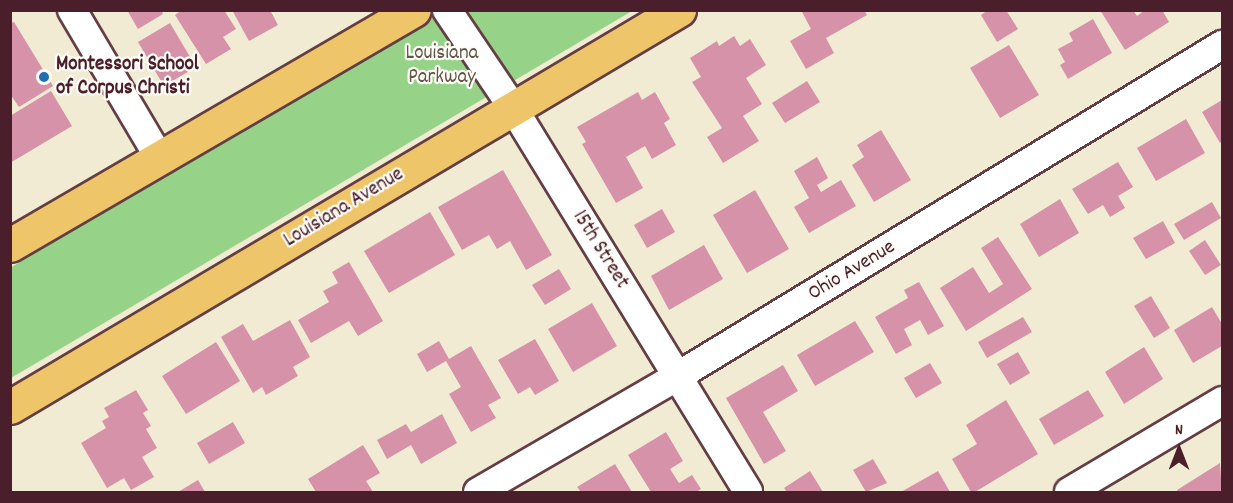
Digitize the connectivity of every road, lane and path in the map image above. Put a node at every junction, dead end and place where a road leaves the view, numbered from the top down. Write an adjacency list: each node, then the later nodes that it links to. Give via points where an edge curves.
1 (72, 10): 7 (street)
2 (414, 10): 7 (main road)
3 (447, 10): 6 (street, 15th Street)
4 (679, 10): 6 (main road, Louisiana Avenue)
5 (1222, 45): 9 (street, Ohio Avenue)
6 (513, 108): 9 (street, 15th Street); 11 (main road, Louisiana Avenue)
7 (159, 157): 8 (main road)
8 (10, 245)
9 (678, 376): 12 (street, Ohio Avenue); 13 (street, 15th Street)
10 (1222, 401): 14 (street)
11 (10, 407)
12 (478, 492)
13 (748, 492)
14 (1069, 492)

